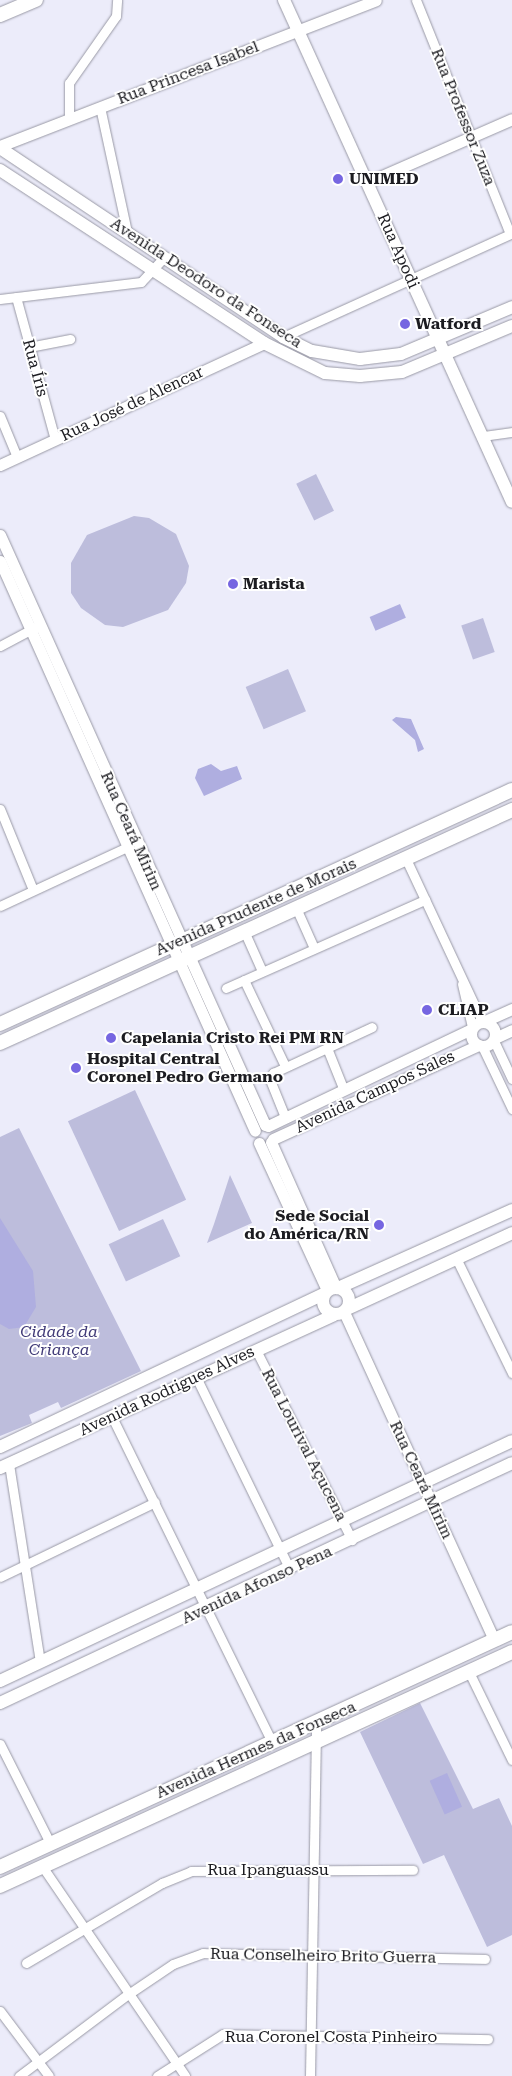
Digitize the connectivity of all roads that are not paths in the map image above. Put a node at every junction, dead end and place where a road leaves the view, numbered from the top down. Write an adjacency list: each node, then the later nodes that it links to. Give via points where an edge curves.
1 (36, 0): 6 (main road)
2 (117, 0): 9 (street, via 116,16 69,83)
3 (284, 0): 7 (main road, Rua Apodi)
4 (376, 0): 7 (street, Rua Princesa Isabel)
5 (416, 0): 11 (street, Rua Professor Zuza)
6 (0, 15)
7 (299, 31): 8 (street, Rua Princesa Isabel); 14 (main road, Rua Apodi)
8 (100, 107): 9 (street, Rua Princesa Isabel); 17 (street)
9 (69, 118): 12 (street, Rua Princesa Isabel)
10 (512, 119): 11 (street)
11 (470, 137): 14 (street); 18 (street, Rua Professor Zuza)
12 (0, 147): 15 (main road, Avenida Deodoro da Fonseca)
13 (0, 170): 16 (main road, Avenida Deodoro da Fonseca)
14 (368, 182): 21 (main road, Rua Apodi)
15 (89, 207): 16 (main road); 17 (main road, Avenida Deodoro da Fonseca)
16 (80, 222): 20 (main road, Avenida Deodoro da Fonseca)
17 (127, 232): 19 (main road, Avenida Deodoro da Fonseca)
18 (511, 234): 21 (street)
19 (164, 257): 20 (street); 24 (main road, Avenida Deodoro da Fonseca)
20 (155, 271): 22 (street, via 141,282); 26 (main road, Avenida Deodoro da Fonseca)
21 (410, 278): 28 (street); 30 (main road, Rua Apodi)
22 (16, 297): 23 (street); 32 (street, Rua Íris)
23 (0, 299)
24 (230, 301): 26 (main road, via 218,304); 28 (main road, Avenida Deodoro da Fonseca)
25 (512, 307): 30 (main road, Avenida Deodoro da Fonseca)
26 (219, 313): 31 (main road, Avenida Deodoro da Fonseca)
27 (512, 326): 33 (main road, Avenida Deodoro da Fonseca)
28 (283, 337): 30 (main road, Avenida Deodoro da Fonseca, via 312,351 360,359 402,354)
29 (70, 339): 32 (street)
30 (439, 341): 33 (main road, Rua Apodi)
31 (264, 343): 33 (main road, Avenida Deodoro da Fonseca, via 295,362 342,376 394,373); 37 (street, Rua José de Alencar)
32 (29, 348): 37 (street, Rua Íris)
33 (447, 357): 36 (main road, Rua Apodi)
34 (0, 416): 38 (street)
35 (512, 432): 36 (street)
36 (483, 436): 40 (main road, Rua Apodi)
37 (55, 440): 38 (street, Rua José de Alencar)
38 (17, 457): 39 (street, Rua José de Alencar)
39 (0, 465)
40 (512, 502)
41 (0, 535): 43 (street, Rua Ceará Mirim)
42 (0, 561): 43 (street, Rua Ceará Mirim)
43 (35, 627): 44 (street); 50 (street, Rua Ceará Mirim); 59 (street, Rua Ceará Mirim)
44 (0, 646)
45 (512, 790): 48 (main road, Avenida Prudente de Morais)
46 (0, 809): 54 (street)
47 (512, 810): 49 (main road, Avenida Prudente de Morais)
48 (458, 815): 49 (main road); 52 (main road, Avenida Prudente de Morais)
49 (466, 832): 51 (main road, Avenida Prudente de Morais)
50 (125, 848): 54 (street); 59 (street, Rua Ceará Mirim)
51 (406, 859): 53 (main road, Avenida Prudente de Morais); 55 (street)
52 (337, 871): 53 (main road); 59 (main road, Avenida Prudente de Morais)
53 (344, 888): 57 (main road, Avenida Prudente de Morais)
54 (34, 890): 56 (street)
55 (425, 900): 60 (street); 69 (street)
56 (0, 906)
57 (297, 910): 58 (main road, Avenida Prudente de Morais); 60 (street)
58 (246, 933): 61 (main road, Avenida Prudente de Morais); 62 (street)
59 (175, 944): 61 (street, Rua Ceará Mirim); 63 (main road, Avenida Prudente de Morais)
60 (314, 948): 62 (street)
61 (183, 961): 66 (main road, Avenida Prudente de Morais); 81 (street, Rua Ceará Mirim)
62 (262, 971): 64 (street)
63 (112, 972): 66 (main road, via 80,995); 68 (main road, Avenida Prudente de Morais)
64 (244, 980): 65 (street); 76 (street)
65 (226, 988)
66 (76, 1007): 73 (main road, Avenida Prudente de Morais)
67 (512, 1010): 69 (street, Avenida Campos Sales)
68 (0, 1024)
69 (478, 1025): 72 (street, via 493,1026); 74 (street, via 471,1037); 78 (street, Avenida Campos Sales)
70 (372, 1027): 75 (street)
71 (512, 1030): 72 (street)
72 (494, 1039): 74 (street, Avenida Campos Sales); 77 (street)
73 (0, 1043)
74 (480, 1046): 79 (street); 82 (street, Avenida Campos Sales)
75 (327, 1048): 76 (street); 78 (street)
76 (285, 1066): 80 (street, via 270,1078)
77 (512, 1079)
78 (343, 1088): 80 (street, Avenida Campos Sales)
79 (512, 1109)
80 (286, 1117): 81 (street, Avenida Campos Sales)
81 (263, 1128): 82 (street); 82 (street)
82 (267, 1141): 89 (street)
83 (512, 1210): 84 (main road, Avenida Rodrigues Alves)
84 (462, 1233): 86 (main road, Avenida Rodrigues Alves); 87 (main road, via 463,1245)
85 (512, 1233): 87 (main road, Avenida Rodrigues Alves)
86 (446, 1240): 88 (main road); 89 (main road, Avenida Rodrigues Alves)
87 (472, 1253): 88 (main road, Avenida Rodrigues Alves)
88 (457, 1260): 90 (main road, Avenida Rodrigues Alves); 93 (street)
89 (331, 1290): 90 (main road, via 348,1296); 90 (main road, via 323,1307); 91 (main road, Avenida Rodrigues Alves)
90 (342, 1314): 92 (main road, Avenida Rodrigues Alves); 102 (street, Rua Ceará Mirim)
91 (241, 1334): 92 (main road); 95 (main road, Avenida Rodrigues Alves)
92 (253, 1352): 94 (main road, Avenida Rodrigues Alves); 105 (street, Rua Lourival Açucena)
93 (512, 1373)
94 (197, 1379): 96 (main road, Avenida Rodrigues Alves); 107 (street)
95 (85, 1408): 97 (main road, via 86,1417); 99 (main road, Avenida Rodrigues Alves)
96 (112, 1417): 97 (main road, Avenida Rodrigues Alves); 103 (street)
97 (94, 1424): 101 (main road, Avenida Rodrigues Alves)
98 (512, 1441): 102 (main road, Avenida Afonso Pena)
99 (0, 1447)
100 (512, 1463): 104 (main road, Avenida Afonso Pena)
101 (4, 1466): 108 (street)
102 (424, 1483): 104 (street, Rua Ceará Mirim); 105 (main road, Avenida Afonso Pena)
103 (155, 1502): 108 (street); 111 (street)
104 (432, 1502): 106 (main road, Avenida Afonso Pena); 114 (street, Rua Ceará Mirim)
105 (342, 1521): 106 (street, Rua Lourival Açucena); 107 (main road, Avenida Afonso Pena)
106 (352, 1540): 109 (main road, Avenida Afonso Pena)
107 (281, 1550): 109 (street); 111 (main road, Avenida Afonso Pena)
108 (25, 1566): 110 (street); 116 (street)
109 (290, 1570): 112 (main road, Avenida Afonso Pena)
110 (0, 1576)
111 (198, 1588): 112 (street); 116 (main road, Avenida Afonso Pena)
112 (207, 1608): 119 (main road, Avenida Afonso Pena); 121 (street)
113 (512, 1632): 114 (main road, Avenida Hermes da Fonseca)
114 (494, 1640): 120 (main road, Avenida Hermes da Fonseca)
115 (512, 1652): 117 (main road, Avenida Hermes da Fonseca)
116 (40, 1661): 118 (main road, Avenida Afonso Pena)
117 (469, 1672): 123 (main road, Avenida Hermes da Fonseca); 124 (street)
118 (0, 1681)
119 (0, 1703)
120 (316, 1723): 121 (main road, Avenida Hermes da Fonseca); 123 (street)
121 (272, 1742): 125 (main road, Avenida Hermes da Fonseca)
122 (0, 1744): 125 (street)
123 (312, 1744): 126 (main road, Avenida Hermes da Fonseca); 128 (street)
124 (512, 1760)
125 (50, 1843): 127 (main road, Avenida Hermes da Fonseca)
126 (42, 1866): 130 (main road, Avenida Hermes da Fonseca); 131 (street)
127 (0, 1867)
128 (313, 1870): 129 (street, Rua Ipanguassu); 131 (street, Rua Ipanguassu, via 191,1871); 132 (street)
129 (413, 1870)
130 (0, 1886)
131 (82, 1930): 134 (street, Rua Ipanguassu); 135 (street)
132 (311, 1956): 133 (street, Rua Conselheiro Brito Guerra); 135 (street, Rua Conselheiro Brito Guerra, via 204,1953 173,1964); 137 (street)
133 (485, 1959)
134 (26, 1963)
135 (127, 1994): 139 (street, Rua Conselheiro Brito Guerra); 140 (street)
136 (0, 2011): 139 (street)
137 (310, 2035): 138 (street, Rua Coronel Costa Pinheiro); 140 (street, Rua Coronel Costa Pinheiro, via 223,2034); 145 (street)
138 (488, 2039)
139 (38, 2062): 141 (street, Rua Conselheiro Brito Guerra); 142 (street)
140 (175, 2063): 143 (street, Rua Coronel Costa Pinheiro); 144 (street)
141 (19, 2076)
142 (49, 2076)
143 (157, 2076)
144 (184, 2076)
145 (310, 2076)

